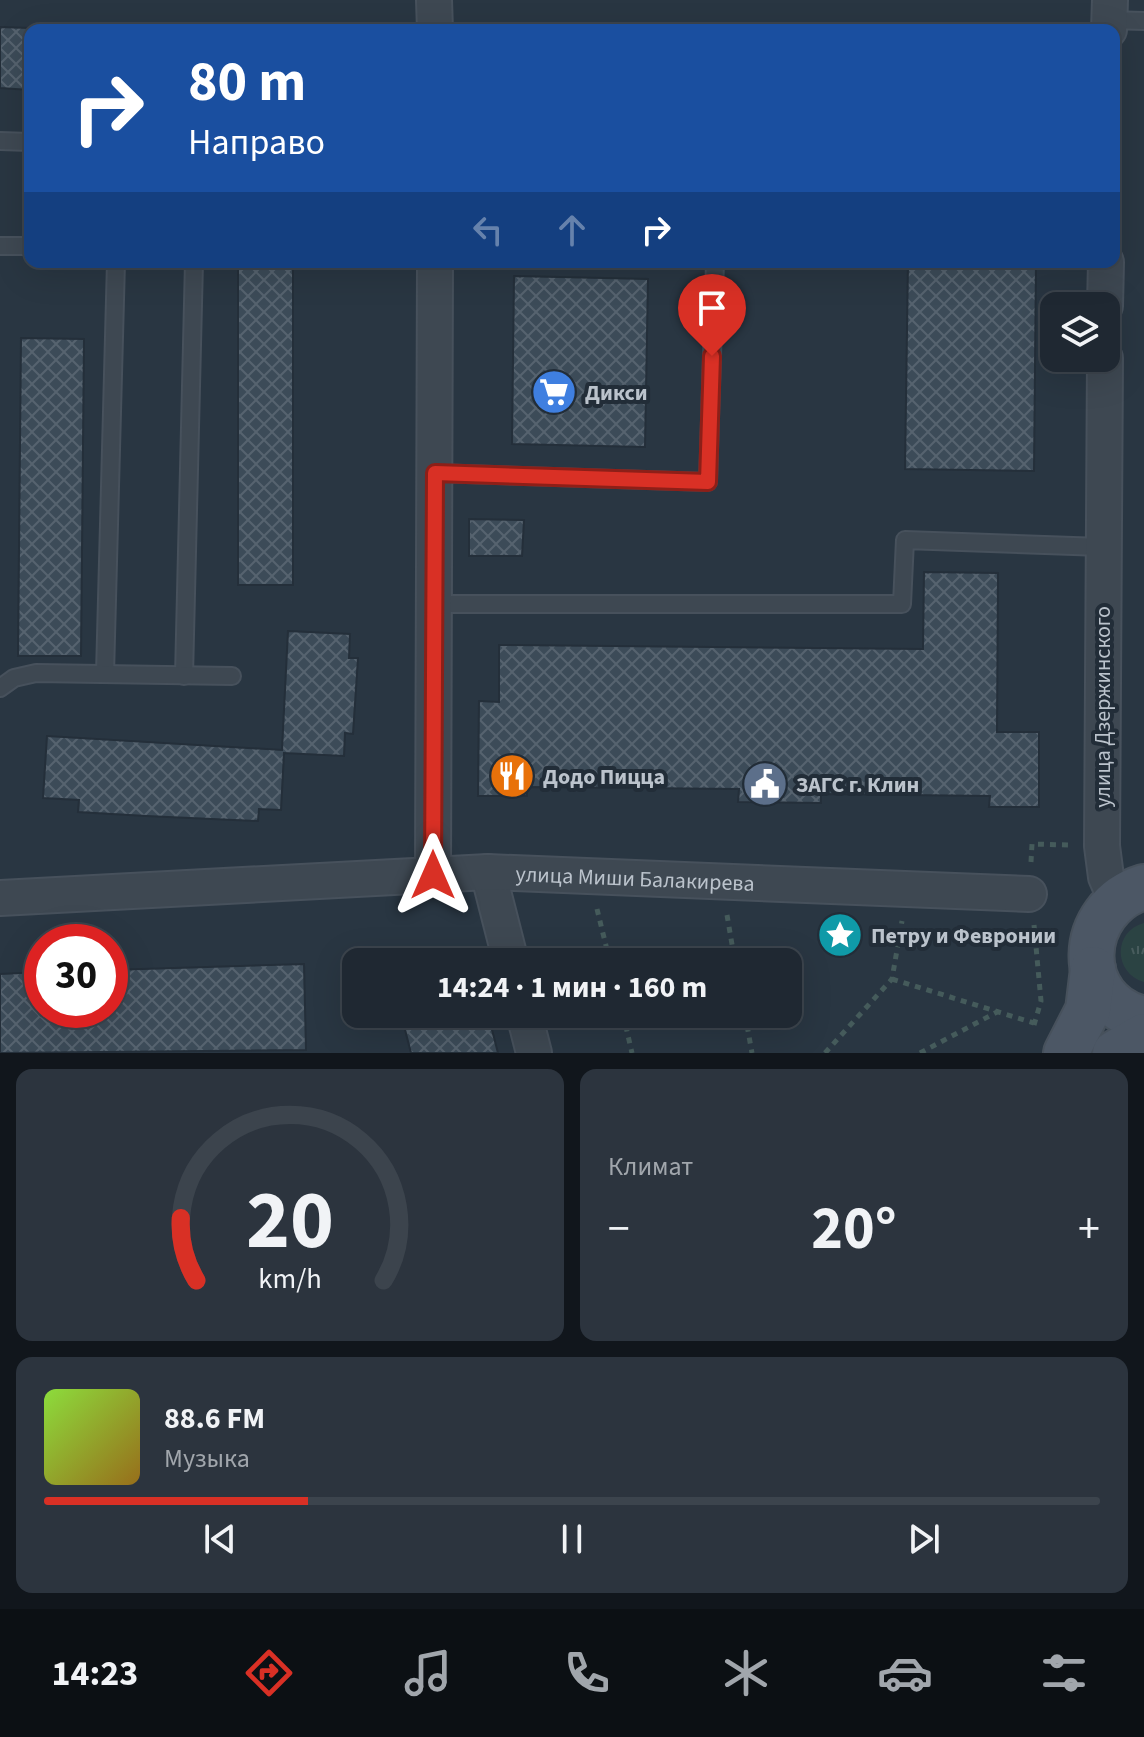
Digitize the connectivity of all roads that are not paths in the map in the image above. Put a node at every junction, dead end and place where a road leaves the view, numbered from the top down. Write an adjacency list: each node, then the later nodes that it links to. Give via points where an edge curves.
1 (434, 0): 4 (street)
2 (1109, 17): 3 (lane)
3 (1144, 21)
4 (435, 24)
5 (0, 141): 6 (lane)
6 (24, 142)
7 (0, 246): 8 (lane)
8 (24, 246)
9 (116, 268): 19 (lane)
10 (194, 268): 20 (lane)
11 (435, 268): 16 (street)
12 (715, 268): 16 (lane, via 708,482)
13 (1106, 268): 14 (street)
14 (1105, 292)
15 (1105, 372): 17 (street, улица Дзержинского)
16 (435, 473): 18 (street)
17 (1102, 547): 18 (lane, via 905,540 902,604); 25 (street, улица Дзержинского, via 1102,846 1106,877)
18 (434, 604): 24 (street)
19 (105, 674): 20 (lane); 22 (lane, via 36,673)
20 (184, 676): 21 (lane)
21 (232, 676)
22 (0, 688)
23 (488, 872): 24 (street, улица Миши Балакирева); 27 (street, улица Миши Балакирева); 28 (street)
24 (433, 875): 26 (street, улица Миши Балакирева)
25 (1130, 894): 29 (street, улица Дзержинского, via 1106,911 1092,939)
26 (0, 898)
27 (1031, 906)
28 (507, 948)
29 (1093, 969): 30 (street, via 1108,999); 33 (street, улица Дзержинского, via 1088,1010)
30 (1144, 1019)
31 (528, 1028): 34 (street)
32 (1144, 1036): 35 (street)
33 (1048, 1046)
34 (534, 1053)
35 (1115, 1053)

